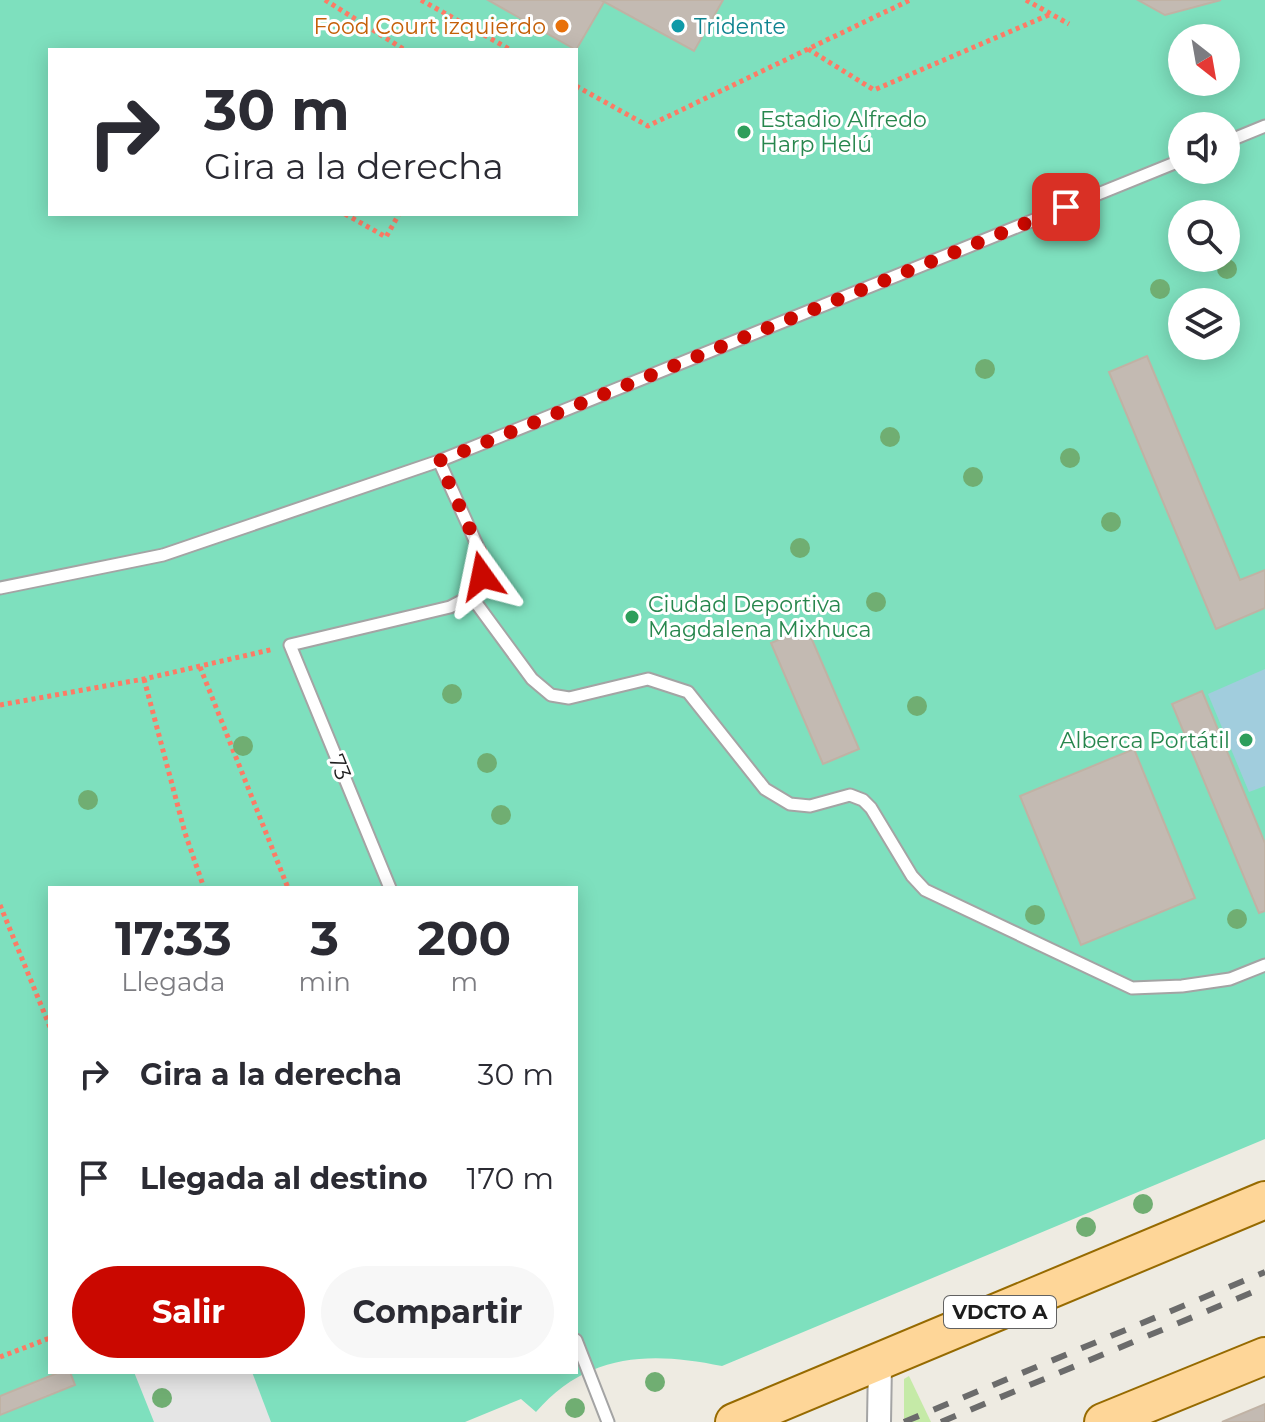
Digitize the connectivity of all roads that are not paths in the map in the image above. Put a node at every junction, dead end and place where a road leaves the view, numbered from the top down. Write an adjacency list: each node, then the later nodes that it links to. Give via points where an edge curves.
1 (1265, 126): 2 (lane)
2 (1240, 136)
3 (1168, 166): 4 (lane)
4 (439, 461): 5 (lane, via 163,555); 6 (lane, via 482,556 482,576)
5 (0, 588)
6 (471, 596): 7 (lane, 73, via 450,607 290,645); 8 (lane, via 532,679 551,695 569,698 648,679 688,692 765,789 790,804 810,806 850,795 863,800 925,890 1118,982 1132,988 1182,986 1230,979)
7 (389, 886)
8 (1265, 965)
9 (1265, 1200): 12 (main road, VDCTO A)
10 (578, 1345): 13 (lane)
11 (1265, 1356): 16 (main road)
12 (880, 1363): 14 (main road, VDCTO A); 15 (street)
13 (608, 1422)
14 (734, 1422)
15 (879, 1422)
16 (1103, 1422)

